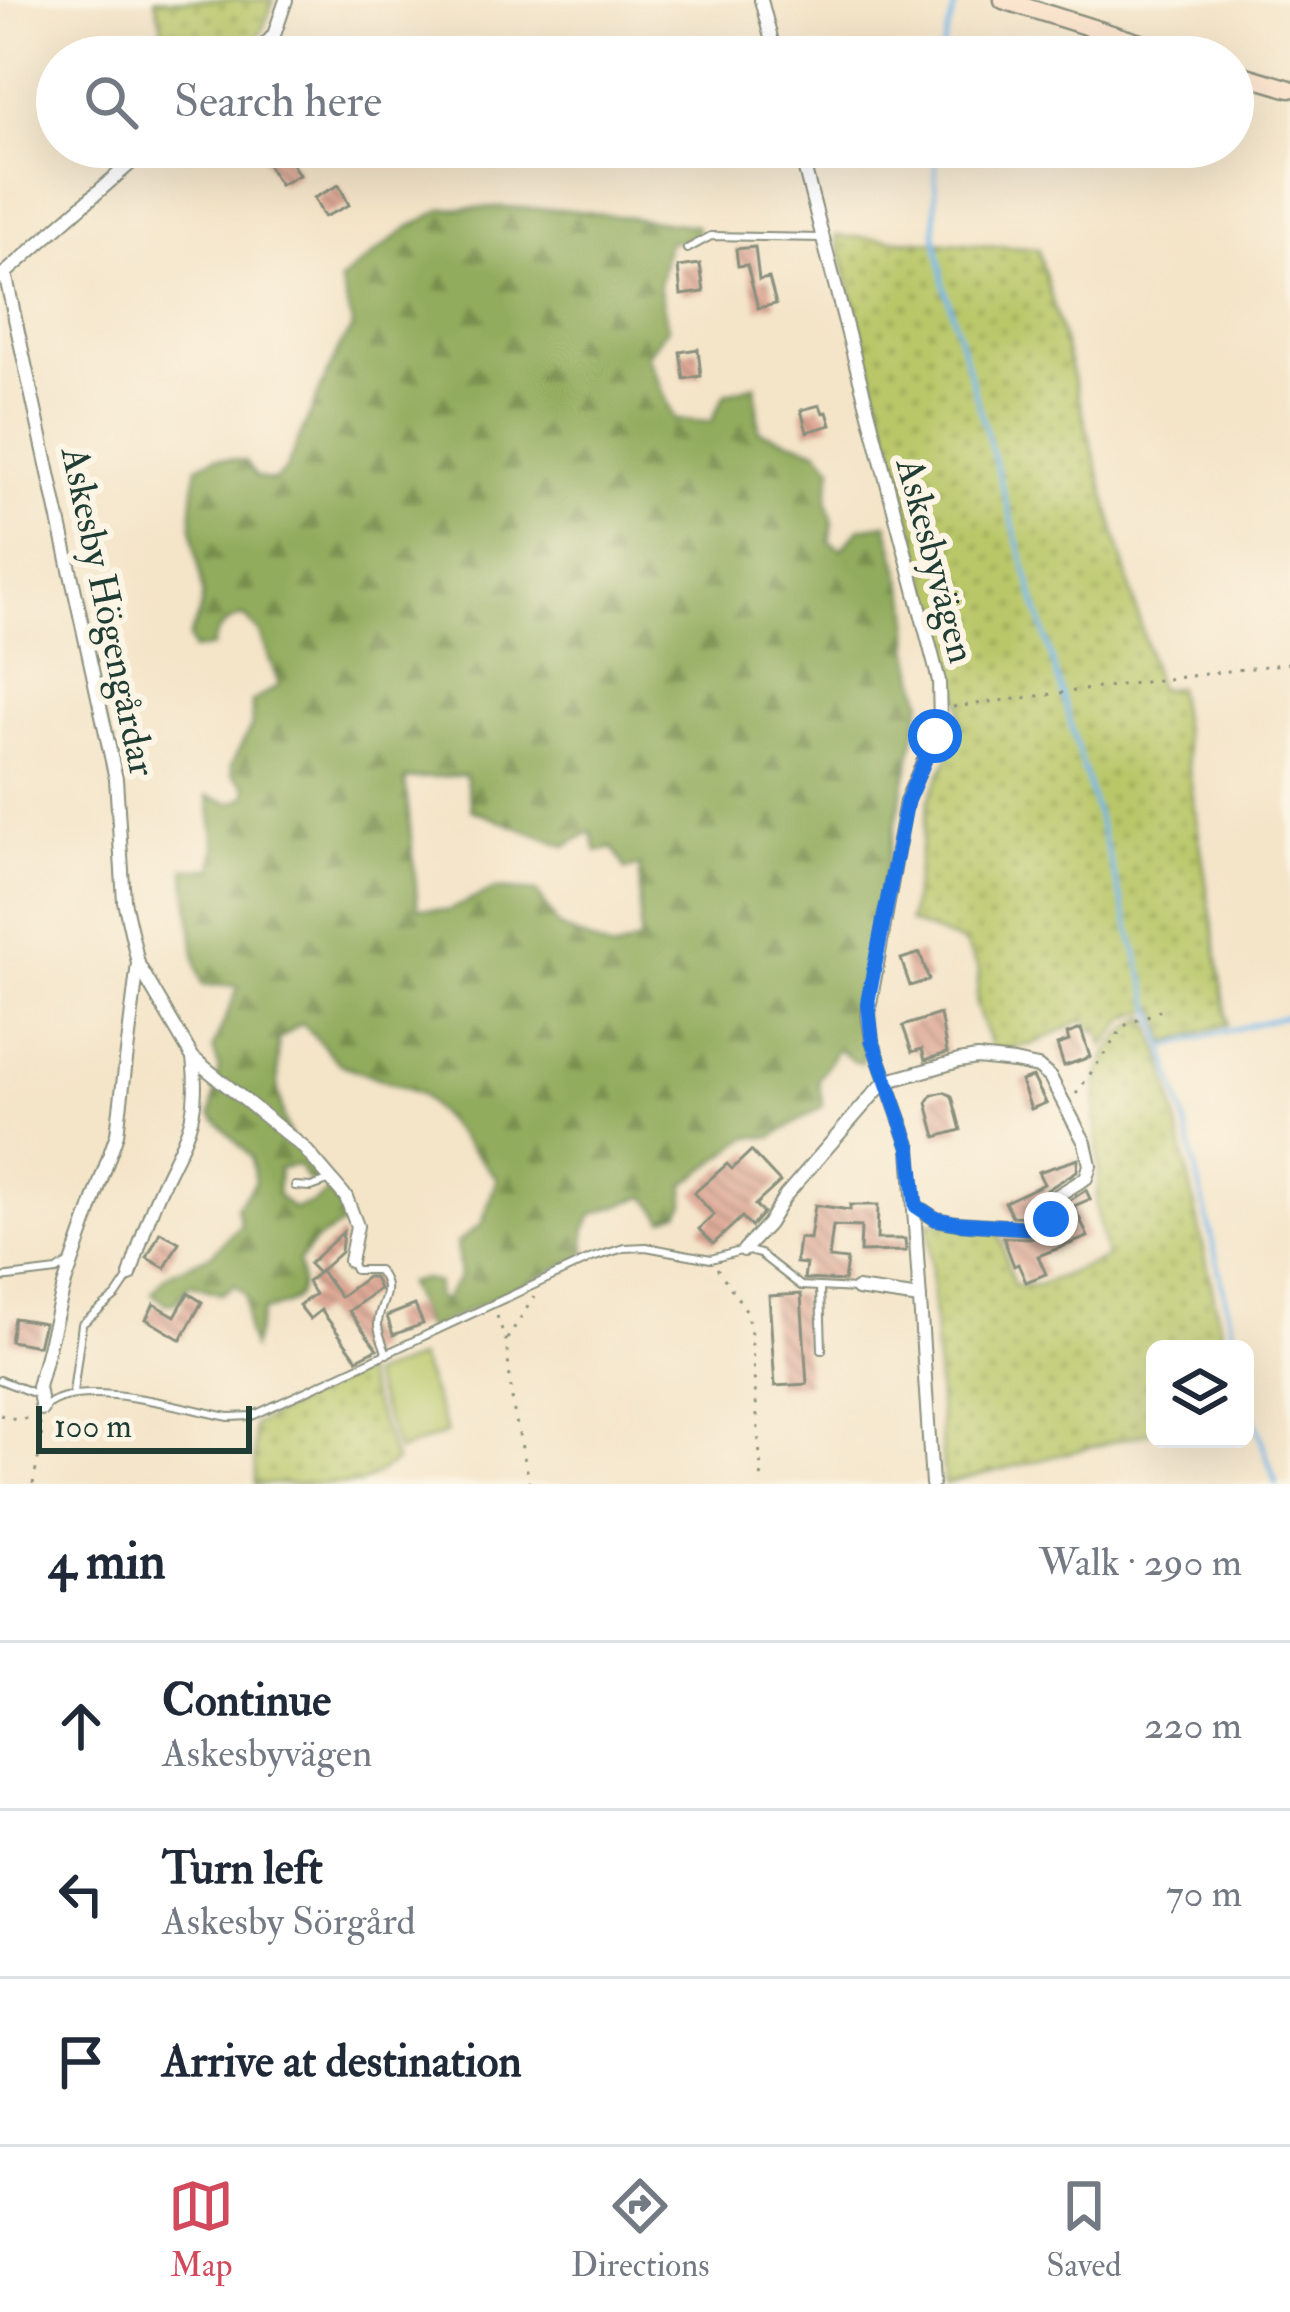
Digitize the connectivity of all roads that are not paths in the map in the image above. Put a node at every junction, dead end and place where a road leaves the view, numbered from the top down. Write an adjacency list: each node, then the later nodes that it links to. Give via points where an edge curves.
1 (286, 0): 4 (street)
2 (761, 0): 5 (street)
3 (1003, 0): 6 (street)
4 (273, 36)
5 (770, 36)
6 (1118, 36)
7 (1254, 78): 8 (street)
8 (1290, 89)
9 (125, 168): 13 (street)
10 (805, 168): 11 (street, Askesbyvägen)
11 (823, 238): 12 (lane, via 711,236); 16 (street, Askesbyvägen, via 942,708 907,801 868,1000)
12 (687, 249)
13 (2, 275): 14 (street, Askesby Högengårdar, via 118,791 121,877)
14 (138, 963): 15 (street, Askesby Högengårdar); 21 (street, Askesby Högengårdar, via 117,1134)
15 (193, 1058): 17 (street, Askesby Högengårdar); 23 (street, Askesby Högengårdar, via 193,1123)
16 (888, 1081): 19 (street, Askesbyvägen, via 910,1148); 19 (street, via 976,1058 1038,1067 1068,1106 1090,1165 1086,1178 1055,1198 1051,1219 1033,1228 957,1223); 20 (street)
17 (333, 1179): 18 (lane); 22 (street, Askesby Högengårdar, via 357,1226)
18 (295, 1186)
19 (916, 1206): 27 (street, Askesbyvägen)
20 (744, 1250): 25 (lane, via 801,1286); 29 (lane, via 711,1259 624,1249)
21 (72, 1259): 24 (lane, via 57,1270); 31 (street, Askesby Högengårdar)
22 (350, 1261): 29 (lane, via 386,1281 378,1326)
23 (130, 1275): 32 (lane, via 82,1324)
24 (0, 1278)
25 (820, 1288): 26 (lane); 28 (lane)
26 (857, 1289): 27 (street)
27 (920, 1298): 34 (street, Askesbyvägen)
28 (822, 1350)
29 (387, 1354): 32 (lane, via 243,1417)
30 (0, 1380): 31 (lane)
31 (38, 1394): 33 (street, Askesby Högengårdar)
32 (73, 1394): 33 (lane)
33 (42, 1409)
34 (932, 1484)

